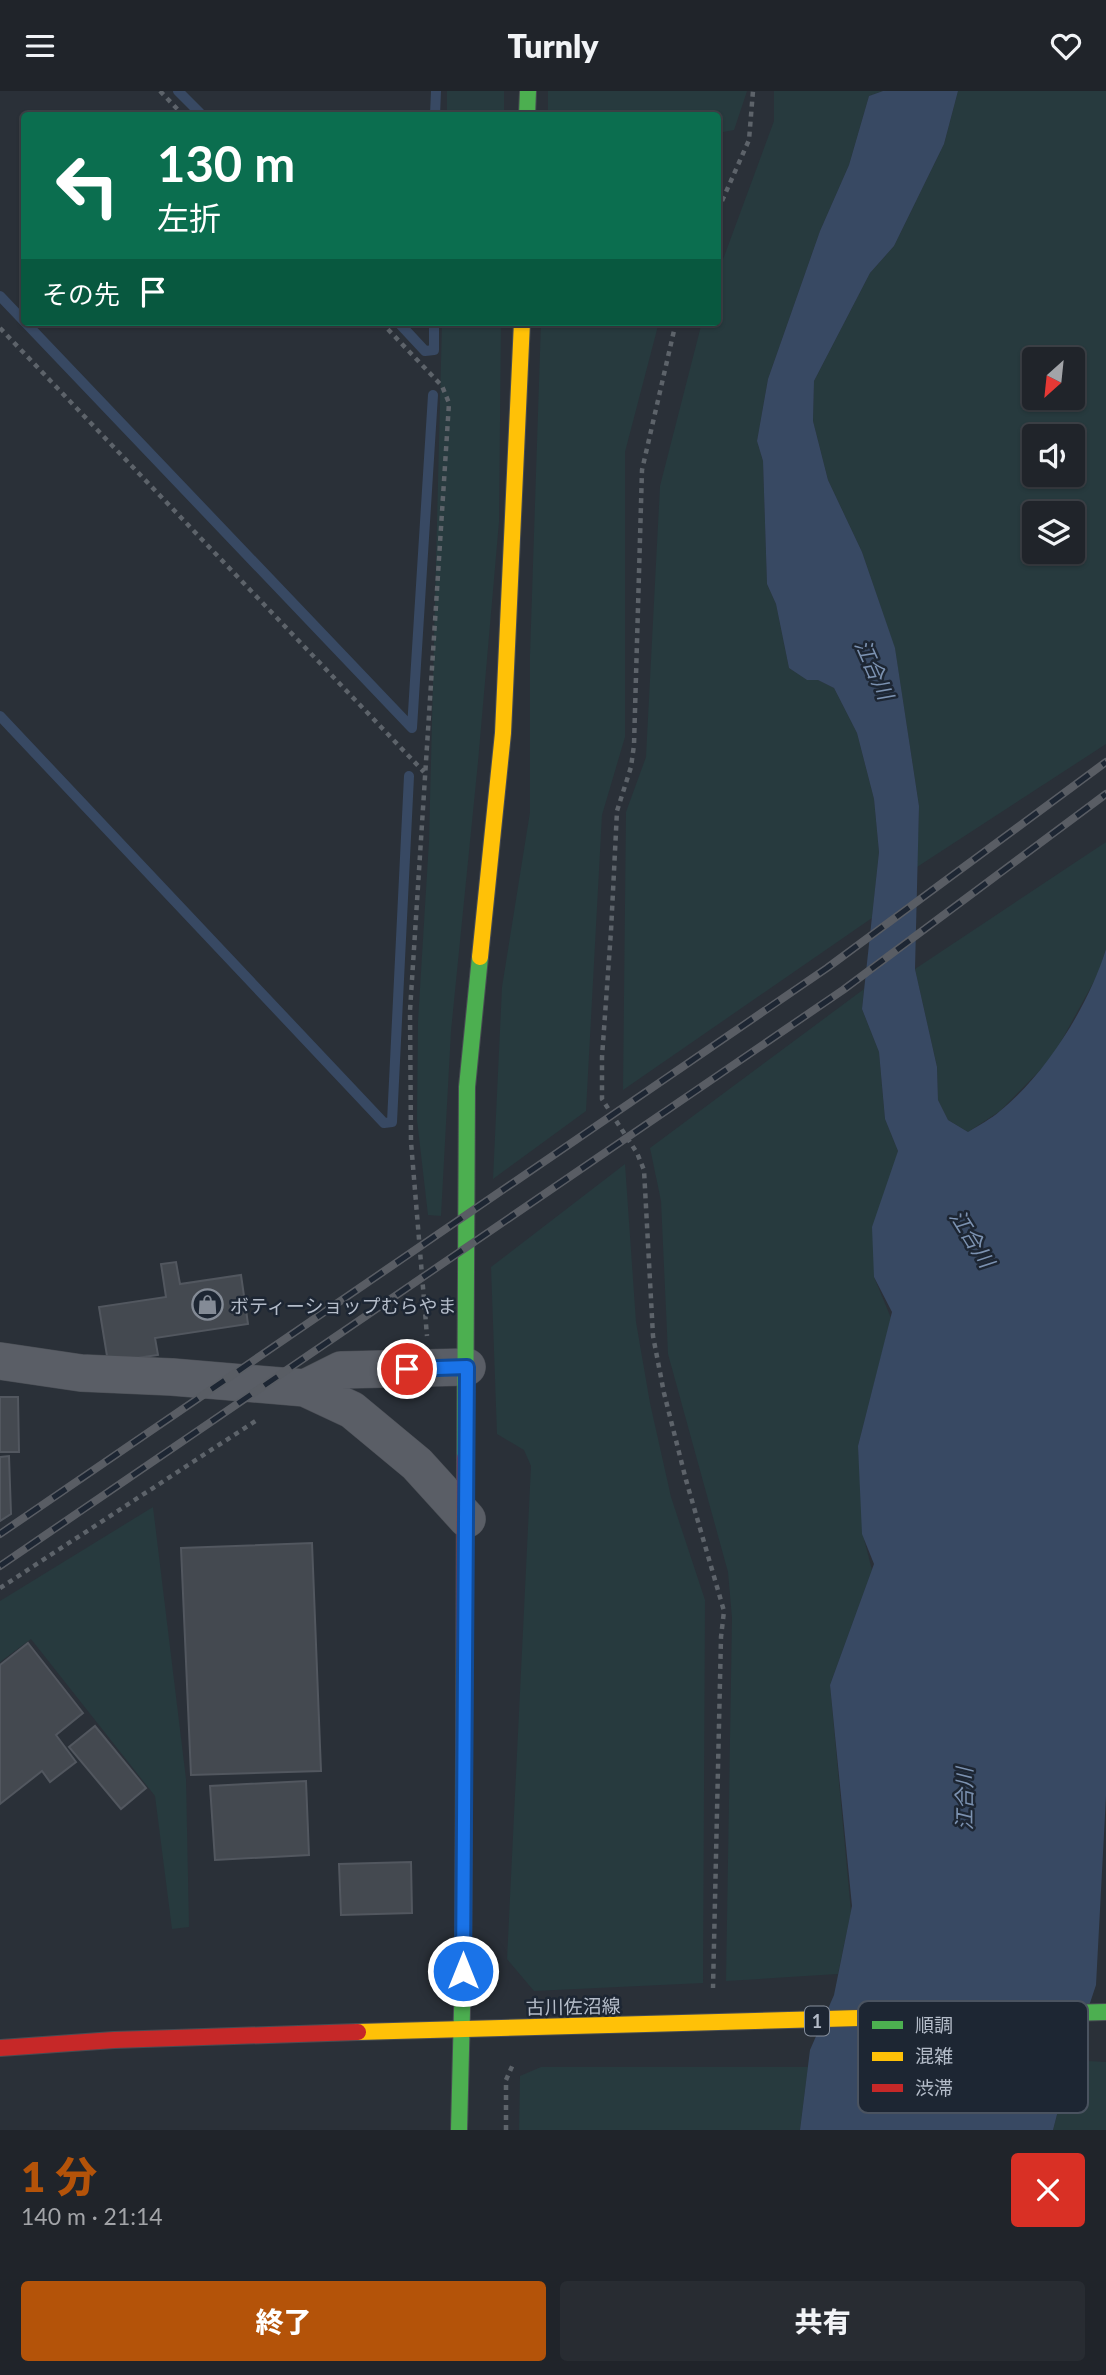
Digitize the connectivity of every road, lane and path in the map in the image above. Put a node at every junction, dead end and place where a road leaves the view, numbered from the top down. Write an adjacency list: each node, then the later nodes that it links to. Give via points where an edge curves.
1 (160, 91): 4 (path)
2 (528, 91): 5 (street)
3 (753, 91): 6 (path, via 749,139)
4 (180, 112)
5 (527, 112)
6 (721, 203)
7 (385, 326): 11 (path, via 442,386 449,404)
8 (522, 326): 13 (street, via 503,733 467,1087)
9 (675, 326): 19 (path, via 642,470 634,745 617,811 602,1099 645,1170 653,1336 686,1481 724,1611)
10 (0, 328): 11 (path)
11 (425, 773): 14 (path, via 410,1011 411,1142)
12 (0, 1361): 15 (street, via 81,1373)
13 (467, 1367): 14 (street); 17 (street)
14 (429, 1368): 15 (street, via 341,1370)
15 (304, 1388): 17 (street, via 352,1410 417,1464)
16 (260, 1418): 18 (path)
17 (467, 1520): 23 (street)
18 (0, 1588)
19 (713, 1992)
20 (1088, 2012): 21 (street, 古川佐沼線 / 1)
21 (1106, 2012)
22 (858, 2019): 23 (street, 古川佐沼線 / 1)
23 (462, 2028): 24 (street, 古川佐沼線 / 1); 26 (street)
24 (0, 2047)
25 (515, 2060): 27 (path, via 506,2080)
26 (459, 2130)
27 (506, 2130)

